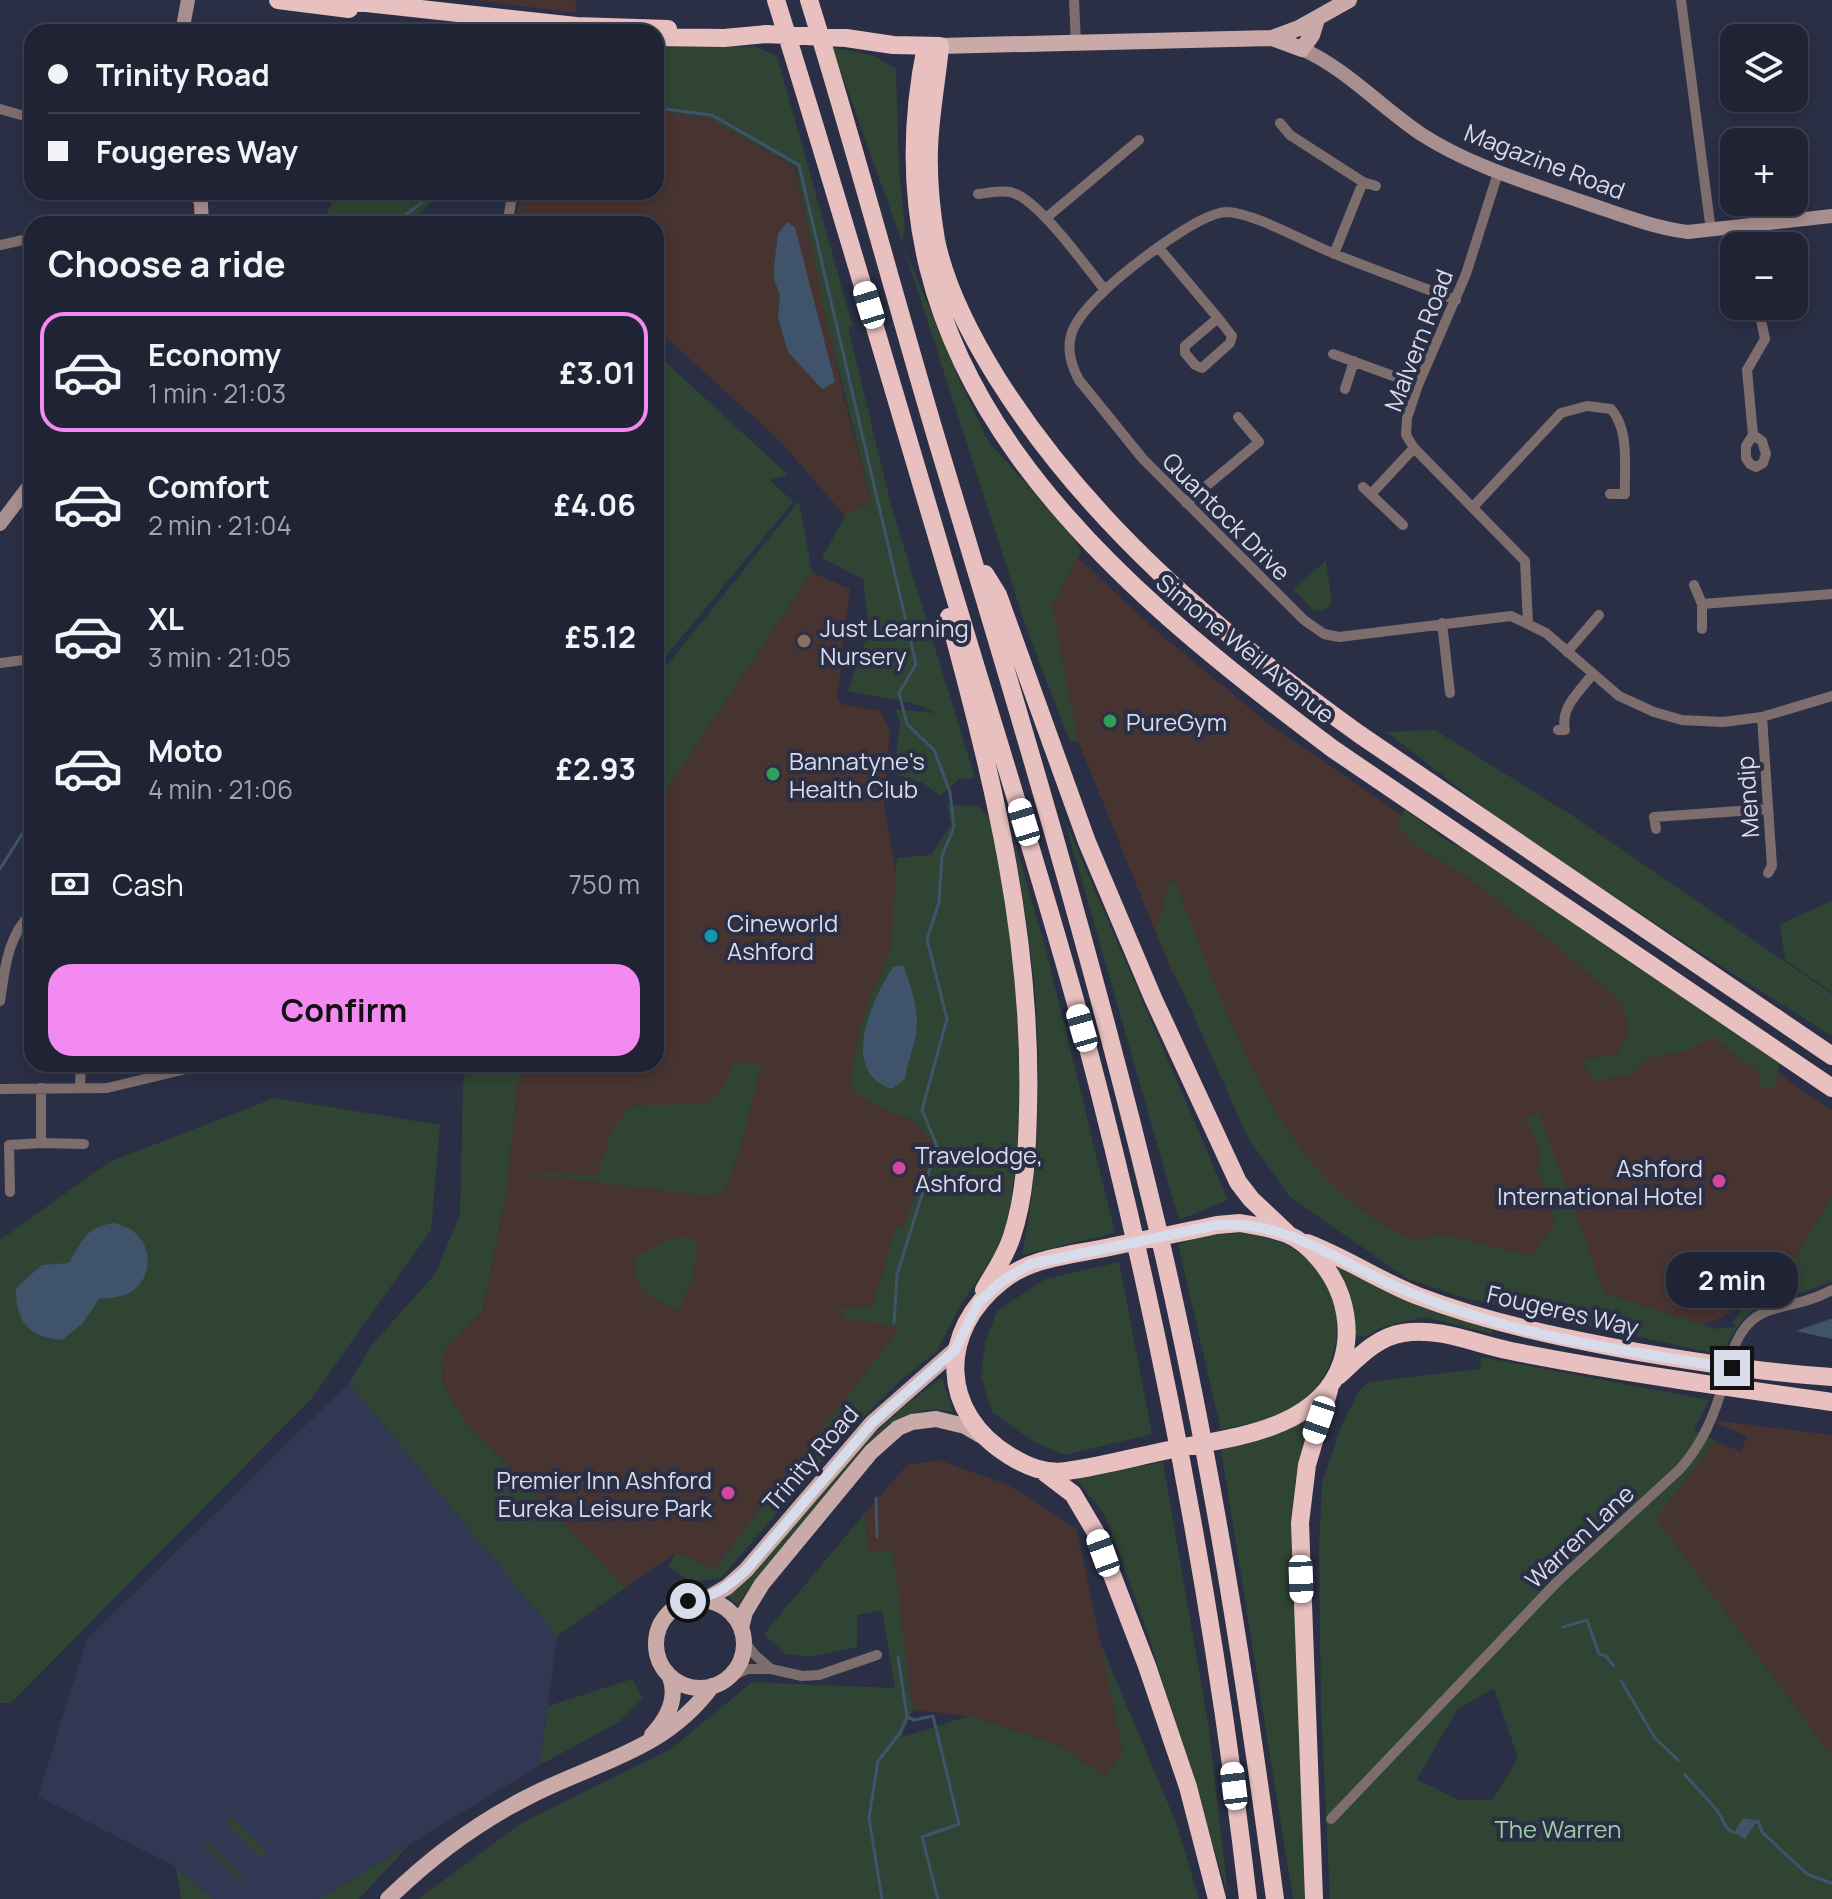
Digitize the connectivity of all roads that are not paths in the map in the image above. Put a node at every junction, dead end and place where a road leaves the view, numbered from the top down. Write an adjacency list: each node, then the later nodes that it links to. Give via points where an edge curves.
1 (188, 0): 11 (street)
2 (278, 0): 9 (highway)
3 (339, 0): 13 (highway)
4 (776, 0): 57 (highway)
5 (809, 0): 58 (highway)
6 (1074, 0): 18 (street)
7 (1349, 0): 10 (main road)
8 (1681, 0): 34 (street)
9 (309, 2): 12 (highway)
10 (1317, 19): 17 (main road); 21 (main road)
11 (184, 24)
12 (484, 24)
13 (535, 24)
14 (664, 29): 15 (highway, via 724,29)
15 (738, 34): 16 (highway); 19 (highway)
16 (664, 37)
17 (1272, 38): 18 (main road); 21 (main road, Magazine Road)
18 (1076, 44): 20 (main road)
19 (893, 45): 20 (highway); 22 (highway, via 915,66)
20 (933, 46): 22 (highway, Simone Weil Avenue); 79 (highway, Simone Weil Avenue, via 930,193 947,278 1020,414 1075,482 1165,578 1284,681)
21 (1302, 49): 27 (street, Magazine Road, via 1330,63 1420,133)
22 (919, 79): 84 (highway, Simone Weil Avenue, via 913,138 920,233 940,312 966,372 999,427 1077,528 1168,618 1298,723)
23 (0, 109): 24 (street)
24 (24, 116)
25 (1280, 123): 28 (street)
26 (1139, 140): 32 (street)
27 (1498, 173): 34 (street, Magazine Road, via 1665,229); 41 (street, Malvern Road)
28 (1363, 182): 29 (street); 39 (street)
29 (1376, 186)
30 (978, 194): 32 (street, via 1020,195)
31 (1832, 216): 33 (street, Magazine Road)
32 (1046, 218): 40 (street)
33 (1741, 227): 34 (street, Magazine Road); 35 (street)
34 (1711, 231)
35 (1743, 232)
36 (24, 240): 37 (street)
37 (0, 245)
38 (1158, 247): 39 (street, Quantock Drive, via 1226,212); 40 (street, Quantock Drive); 42 (street)
39 (1334, 254): 41 (street, Quantock Drive)
40 (1105, 290): 53 (street, Quantock Drive, via 1072,328 1071,365 1125,437)
41 (1456, 300): 46 (street, Malvern Road)
42 (1218, 318): 42 (street, via 1232,336 1230,343 1202,368 1185,353 1185,346)
43 (1761, 320): 49 (street, via 1765,339 1747,370)
44 (1333, 354): 45 (street)
45 (1354, 361): 46 (street); 47 (street)
46 (1418, 385): 50 (street, Malvern Road, via 1405,428)
47 (1345, 389)
48 (1238, 417): 53 (street, via 1259,442)
49 (1753, 435)
50 (1414, 448): 54 (street, Malvern Road); 56 (street, via 1367,490)
51 (24, 492): 55 (street)
52 (1610, 494): 54 (street, via 1625,494 1622,429 1611,409 1587,406 1561,413)
53 (1186, 503): 63 (street, Quantock Drive, via 1324,634 1361,636)
54 (1473, 507): 64 (street, Malvern Road, via 1525,561)
55 (1, 521)
56 (1403, 525)
57 (940, 547): 91 (highway, via 943,595 986,755 1019,925 1027,1005 1024,1175 1009,1247); 110 (highway, via 1033,852 1134,1236 1220,1677)
58 (973, 554): 89 (highway, via 998,595 1087,842 1238,1182); 111 (highway, via 1073,900 1163,1250 1243,1671)
59 (1694, 585): 61 (street)
60 (1832, 594): 61 (street)
61 (1702, 604): 65 (street)
62 (1599, 615): 66 (street)
63 (1442, 623): 64 (street, Quantock Drive, via 1511,616); 70 (street)
64 (1528, 623): 66 (street, Quantock Drive)
65 (1702, 629)
66 (1567, 652): 69 (street, Quantock Drive)
67 (24, 660): 68 (street)
68 (0, 663)
69 (1592, 675): 72 (street, Quantock Drive, via 1619,696 1662,715 1704,722); 73 (street, via 1568,706)
70 (1450, 693)
71 (1832, 696): 72 (street, Quantock Drive)
72 (1762, 717): 74 (street, Mendip)
73 (1566, 730)
74 (1768, 809): 75 (street, via 1654,817); 76 (street, Mendip)
75 (1656, 829)
76 (1768, 873)
77 (24, 926): 78 (street, via 9,947)
78 (0, 1001)
79 (1832, 1056)
80 (81, 1072): 82 (street)
81 (174, 1072): 82 (street, via 107,1088)
82 (80, 1087): 83 (street)
83 (41, 1088): 85 (street); 86 (street)
84 (1832, 1088)
85 (0, 1089)
86 (41, 1143): 87 (street); 88 (street, via 9,1145)
87 (84, 1144)
88 (10, 1192)
89 (1293, 1237): 91 (highway, Fougeres Way, via 1240,1223 1217,1225 1031,1264); 93 (highway, Fougeres Way, via 1407,1291 1491,1321); 95 (highway, via 1326,1268 1344,1308 1348,1336)
90 (1832, 1290): 107 (street, Warren Lane, via 1772,1308 1745,1328 1709,1428 1694,1453 1557,1582)
91 (978, 1303): 92 (highway)
92 (955, 1350): 97 (highway, via 962,1403); 99 (main road, Trinity Road, via 872,1423 746,1570)
93 (1686, 1370): 94 (highway, Fougeres Way); 95 (highway, Fougeres Way, via 1509,1350 1418,1331 1399,1333 1367,1349); 96 (highway, Fougeres Way, via 1753,1391)
94 (1832, 1377)
95 (1333, 1382): 98 (highway, Fougeres Way, via 1307,1408 1257,1432); 112 (highway, via 1312,1443 1300,1523)
96 (1832, 1402)
97 (985, 1438): 98 (highway); 100 (main road, Trinity Road, via 936,1419 898,1428 871,1452 762,1584 745,1612)
98 (1044, 1472): 109 (highway, via 1073,1494 1096,1533 1188,1787)
99 (705, 1600): 100 (main road, via 731,1612); 103 (main road, Trinity Road, via 674,1608 659,1627 657,1654)
100 (742, 1634): 102 (street); 104 (main road, Trinity Road, via 739,1665)
101 (877, 1655): 102 (street, via 819,1675)
102 (771, 1669): 104 (street, via 748,1669)
103 (670, 1677): 105 (main road, via 695,1688); 106 (main road, Trinity Road, via 670,1708)
104 (727, 1678): 105 (main road, Trinity Road)
105 (712, 1686): 106 (main road, Trinity Road, via 682,1720)
106 (639, 1748): 108 (main road, Trinity Road, via 489,1819)
107 (1331, 1819)
108 (388, 1899)
109 (1217, 1899)
110 (1248, 1899)
111 (1275, 1899)
112 (1314, 1899)

